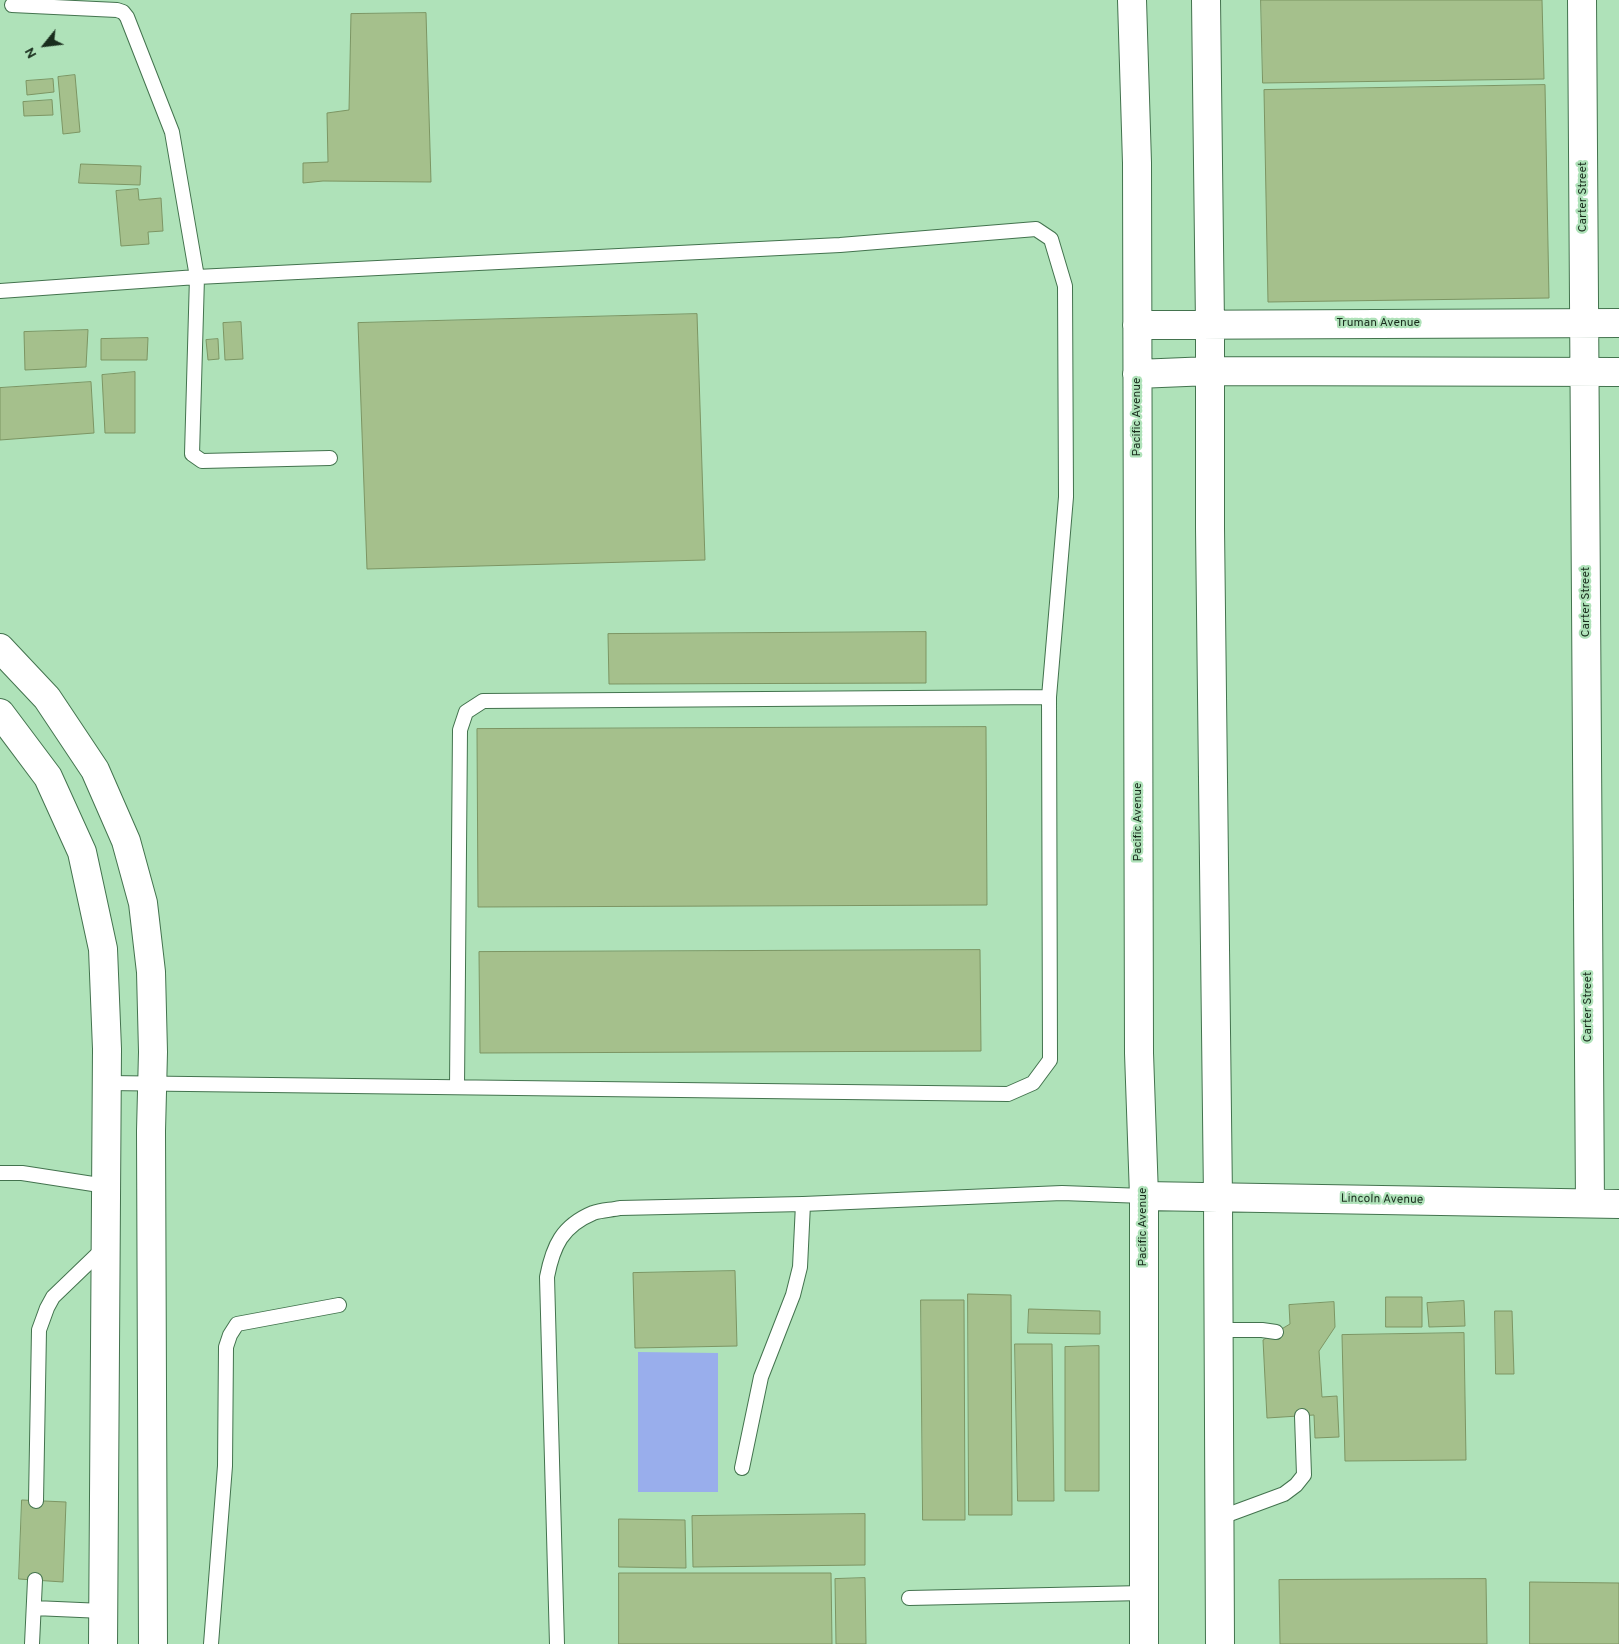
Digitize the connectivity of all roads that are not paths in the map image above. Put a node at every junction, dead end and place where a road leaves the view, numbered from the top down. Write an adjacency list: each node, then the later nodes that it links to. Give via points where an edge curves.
1 (1132, 0): 9 (street, Pacific Avenue)
2 (1206, 0): 10 (street)
3 (1582, 0): 7 (street, Carter Street)
4 (12, 4): 5 (lane, via 117,10 127,17 172,132)
5 (197, 277): 6 (lane); 15 (lane, via 192,454 202,461); 17 (lane, via 840,245 1036,229 1051,239 1064,286 1066,497)
6 (0, 292)
7 (1584, 323): 8 (street, Truman Avenue); 10 (street, Truman Avenue); 12 (street, Carter Street)
8 (1619, 323)
9 (1137, 325): 10 (street, Truman Avenue); 14 (street, Pacific Avenue)
10 (1210, 325): 11 (street)
11 (1210, 371): 12 (street); 14 (street); 25 (street)
12 (1585, 372): 13 (street); 26 (street, Carter Street)
13 (1619, 372)
14 (1137, 374): 24 (street, Pacific Avenue, via 1140,1053)
15 (330, 458)
16 (0, 648): 20 (street, via 47,698 95,770 126,841 142,903 151,972)
17 (1049, 697): 21 (lane, via 483,701 466,712 460,730); 21 (lane, via 1050,1060 1033,1083 1008,1094)
18 (0, 713): 19 (street, via 48,777 82,852 102,949)
19 (107, 1084): 20 (lane); 23 (street)
20 (152, 1084): 21 (lane); 44 (street)
21 (457, 1087)
22 (0, 1173): 23 (lane, via 22,1173)
23 (106, 1186): 29 (street)
24 (1144, 1196): 25 (street, Lincoln Avenue); 27 (lane, via 1062,1193); 38 (street, Pacific Avenue)
25 (1218, 1198): 26 (street, Lincoln Avenue); 31 (street)
26 (1590, 1203): 28 (street, Lincoln Avenue)
27 (803, 1204): 34 (lane, via 800,1267 793,1295 760,1377); 46 (lane, via 620,1208 594,1212 574,1223 560,1237 551,1255 547,1277)
28 (1619, 1204)
29 (106, 1246): 35 (lane, via 53,1297 42,1319); 41 (street)
30 (339, 1306): 45 (lane, via 238,1324 228,1340 224,1466)
31 (1218, 1330): 32 (lane); 36 (street)
32 (1276, 1332)
33 (1302, 1416): 36 (lane, via 1304,1475 1296,1485 1284,1494)
34 (742, 1468)
35 (36, 1501)
36 (1219, 1518): 48 (street)
37 (35, 1580): 40 (lane)
38 (1144, 1593): 39 (lane); 47 (street, Pacific Avenue)
39 (909, 1598)
40 (34, 1608): 41 (lane); 42 (lane)
41 (103, 1611): 43 (street)
42 (32, 1644)
43 (103, 1644)
44 (153, 1644)
45 (210, 1644)
46 (557, 1644)
47 (1144, 1644)
48 (1220, 1644)

